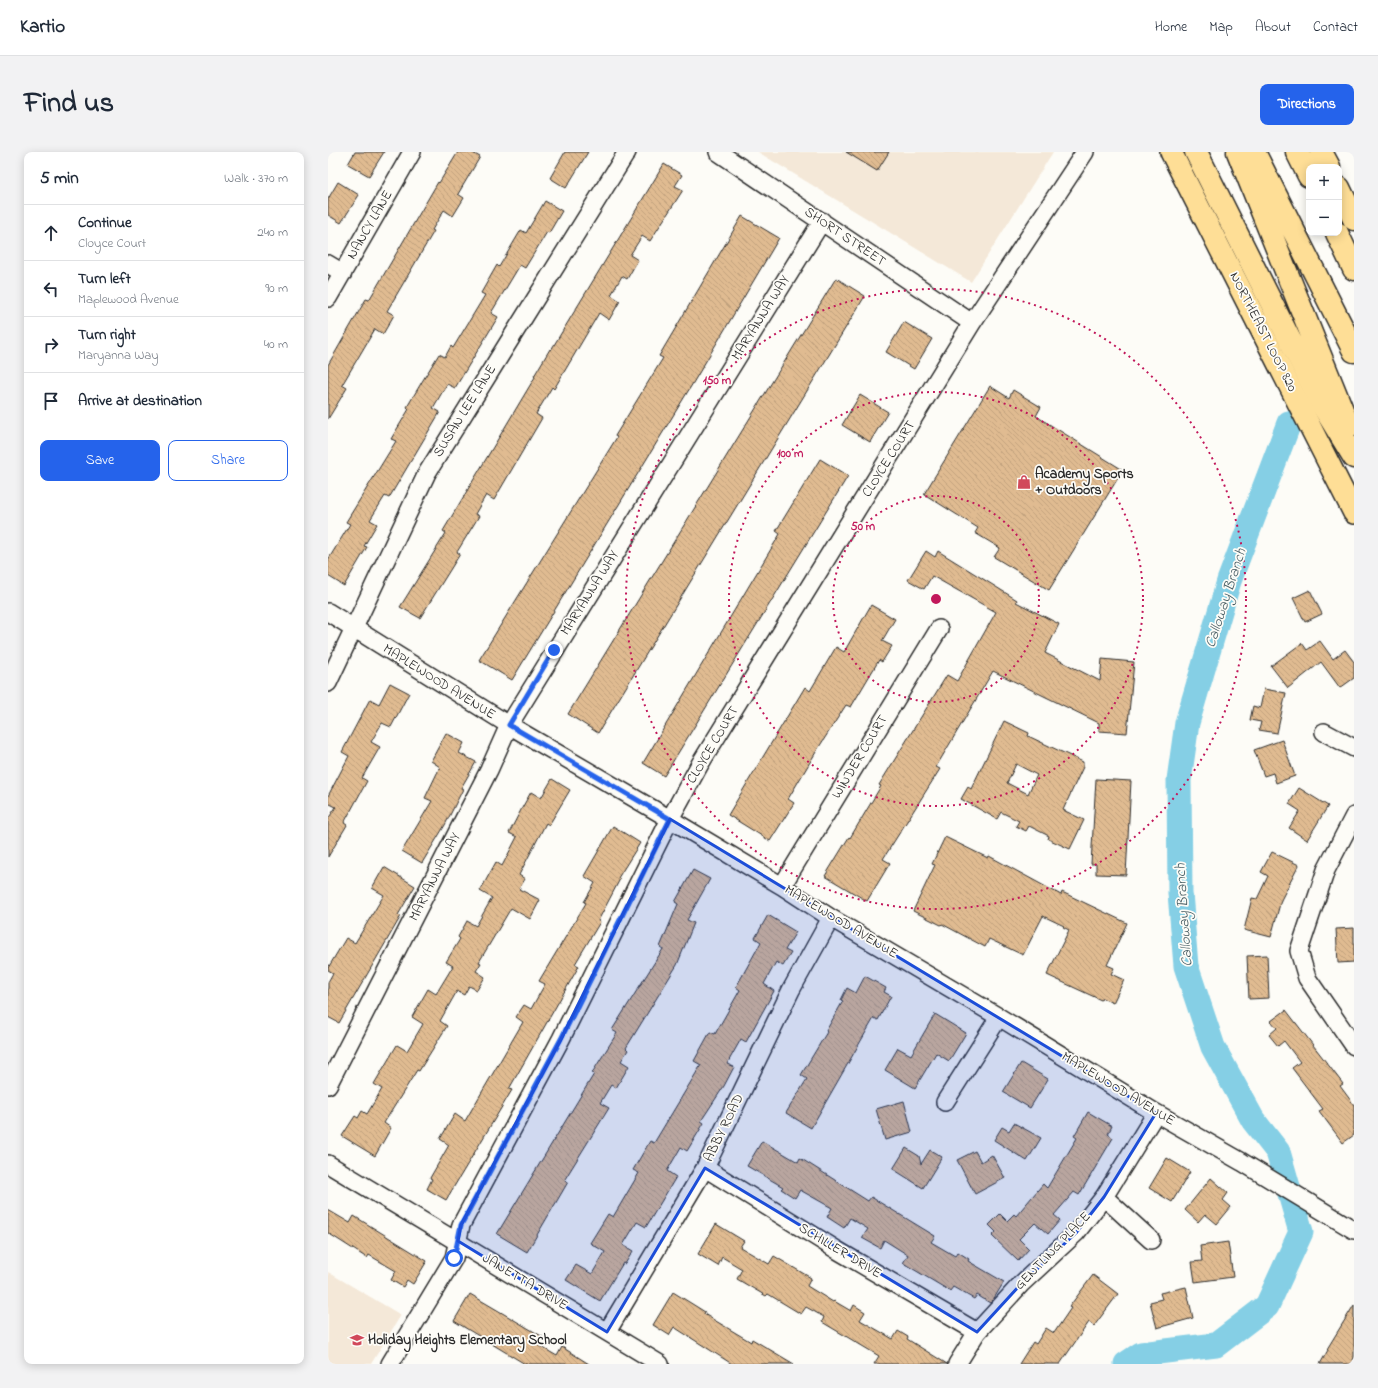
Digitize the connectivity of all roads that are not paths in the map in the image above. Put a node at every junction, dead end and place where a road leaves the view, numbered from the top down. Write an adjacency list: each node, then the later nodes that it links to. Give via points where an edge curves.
1 (412, 152): 19 (street, NANCY LANE)
2 (627, 152): 27 (street, SUSAN LEE LANE, via 427,473)
3 (718, 152): 15 (street, SHORT STREET)
4 (1085, 152): 21 (street, CLOYCE COURT)
5 (1171, 152): 25 (main road, NORTHEAST LOOP 820)
6 (1196, 152): 24 (highway, via 1323,406)
7 (1238, 152): 23 (highway)
8 (1254, 152): 22 (highway)
9 (1297, 152): 12 (highway)
10 (1321, 152): 11 (highway)
11 (1327, 164)
12 (1306, 170)
13 (1342, 194): 14 (highway)
14 (1354, 219)
15 (822, 221): 21 (street, SHORT STREET); 30 (street, MARYANNA WAY)
16 (1338, 236): 18 (highway)
17 (328, 264): 19 (street)
18 (1354, 269)
19 (343, 272): 20 (street, NANCY LANE)
20 (328, 298)
21 (972, 323): 34 (street, CLOYCE COURT, via 700,764)
22 (1354, 352)
23 (1354, 440)
24 (1354, 457)
25 (1354, 513)
26 (328, 612): 27 (street, MAPLEWOOD AVENUE)
27 (353, 628): 29 (street, SUSAN LEE LANE); 30 (street, MAPLEWOOD AVENUE)
28 (939, 629): 35 (street, WINDER COURT)
29 (328, 683)
30 (509, 725): 34 (street, MAPLEWOOD AVENUE); 39 (street, MARYANNA WAY, via 489,770)
31 (1324, 732): 32 (street)
32 (1354, 748)
33 (1354, 816): 38 (street, via 1326,870 1299,951 1307,978)
34 (670, 819): 35 (street, MAPLEWOOD AVENUE); 47 (street, CLOYCE COURT, via 561,1039 461,1225)
35 (782, 886): 36 (street, MAPLEWOOD AVENUE)
36 (831, 918): 37 (street, MAPLEWOOD AVENUE); 43 (street, ABBY ROAD, via 791,990)
37 (998, 1017): 40 (street); 41 (street, MAPLEWOOD AVENUE)
38 (1354, 1046)
39 (328, 1085)
40 (945, 1102)
41 (1156, 1113): 44 (street, GENTLING PLACE); 45 (street, MAPLEWOOD AVENUE)
42 (328, 1164): 47 (street, JANETTA DRIVE)
43 (705, 1168): 48 (street, ABBY ROAD); 49 (street, SCHILLER DRIVE, via 836,1250)
44 (1104, 1197): 46 (street); 49 (street, GENTLING PLACE, via 1076,1233 1021,1284)
45 (1349, 1228)
46 (1151, 1240)
47 (458, 1241): 48 (street, JANETTA DRIVE); 50 (street, CLOYCE COURT, via 454,1258)
48 (607, 1332): 51 (street, JANETTA DRIVE)
49 (977, 1332): 52 (street, GENTLING PLACE)
50 (390, 1364)
51 (660, 1364)
52 (957, 1364)

